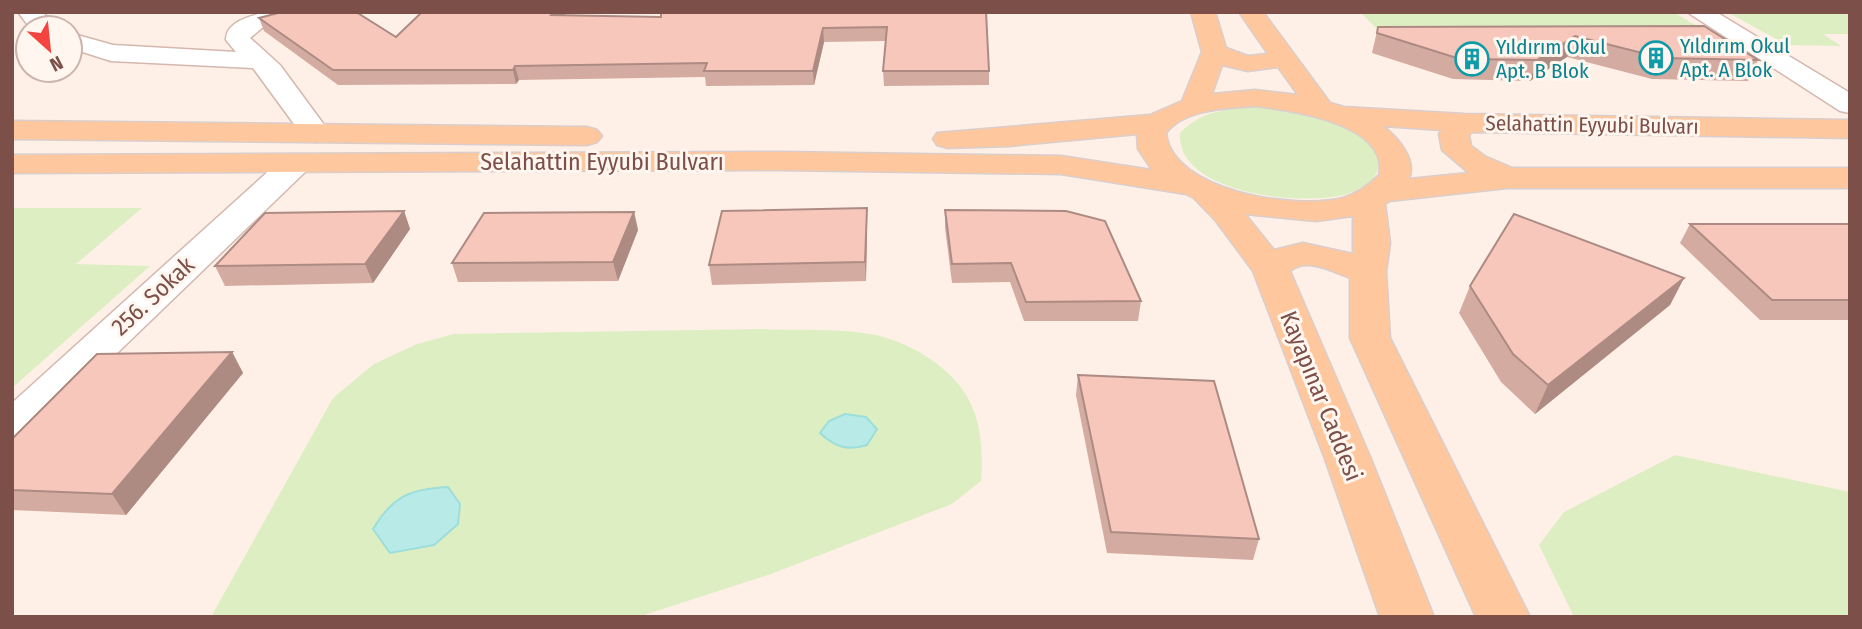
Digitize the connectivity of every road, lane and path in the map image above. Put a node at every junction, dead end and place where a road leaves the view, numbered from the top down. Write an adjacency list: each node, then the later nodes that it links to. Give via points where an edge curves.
1 (294, 12): 8 (street, via 253,23 238,34 238,40)
2 (1203, 12): 6 (main road)
3 (1251, 12): 7 (main road)
4 (1699, 12): 10 (street)
5 (84, 44): 8 (street, via 111,53)
6 (1215, 52): 7 (main road, via 1252,65); 9 (main road)
7 (1282, 57): 11 (main road)
8 (260, 61): 17 (street)
9 (1196, 103): 11 (main road, via 1255,98); 12 (main road)
10 (1850, 105)
11 (1328, 111): 13 (main road, Selahattin Eyyubi Bulvarı); 24 (main road, via 1363,127 1385,143 1396,160 1396,177)
12 (1159, 123): 16 (main road, Selahattin Eyyubi Bulvarı); 23 (main road, Kayapınar Caddesi, via 1152,137 1154,153 1168,169)
13 (1464, 123): 14 (main road, Selahattin Eyyubi Bulvarı); 21 (main road, via 1454,134 1457,150)
14 (1850, 129)
15 (12, 130): 17 (main road, Selahattin Eyyubi Bulvarı)
16 (1068, 132): 17 (main road, Selahattin Eyyubi Bulvarı, via 955,139); 20 (main road, via 1087,151)
17 (315, 133)
18 (12, 164): 19 (main road, Selahattin Eyyubi Bulvarı)
19 (294, 165): 20 (main road, Selahattin Eyyubi Bulvarı, via 780,161); 27 (street, 256. Sokak)
20 (1061, 166): 23 (main road, Selahattin Eyyubi Bulvarı)
21 (1507, 178): 22 (main road); 24 (main road)
22 (1850, 178)
23 (1198, 188): 24 (main road, via 1246,204 1290,210 1333,209); 25 (main road, Kayapınar Caddesi, via 1228,214)
24 (1375, 197): 26 (main road)
25 (1270, 270): 26 (main road, via 1289,255 1308,254); 28 (main road, Kayapınar Caddesi)
26 (1368, 272): 29 (main road, via 1370,338)
27 (12, 428)
28 (1407, 617)
29 (1503, 617)

